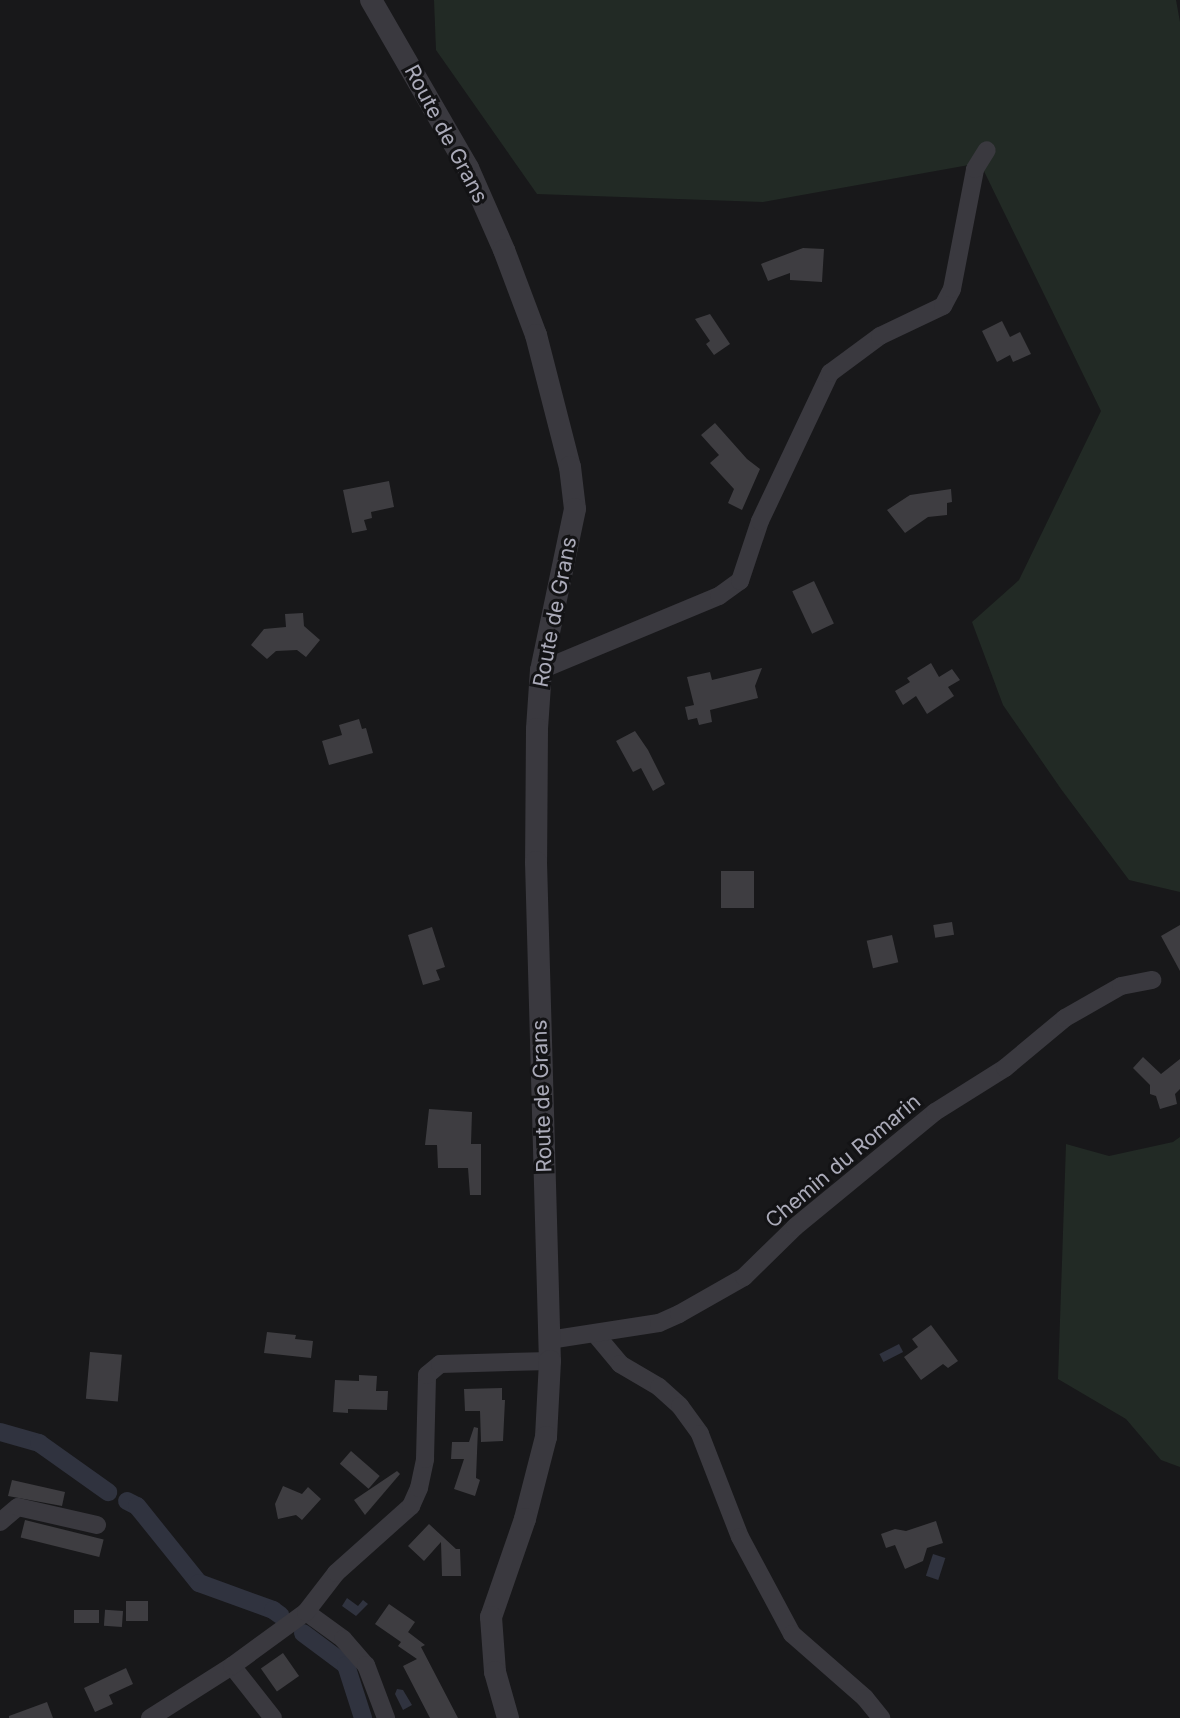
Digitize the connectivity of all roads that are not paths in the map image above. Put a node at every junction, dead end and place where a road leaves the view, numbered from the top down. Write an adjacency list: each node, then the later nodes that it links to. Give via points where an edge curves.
1 (371, 0): 3 (street, Route de Grans, via 468,168 536,335 564,446 575,509)
2 (987, 150): 3 (street, via 975,169 952,290 943,306 880,336 830,373 760,521 740,581 719,596)
3 (541, 670): 6 (street, Route de Grans, via 536,862)
4 (1152, 980): 5 (street, Chemin du Romarin, via 1121,986 1065,1018 1005,1068 935,1112 795,1227 744,1277 658,1323)
5 (596, 1335): 6 (street, Chemin du Romarin); 15 (street, via 620,1364 659,1387 680,1406 700,1434 740,1537 792,1634 865,1698)
6 (549, 1351): 9 (street, Chemin du Romarin, via 440,1364 427,1375 426,1459 411,1506 336,1573); 14 (street, Route de Grans, via 546,1437 525,1519 491,1617 495,1672)
7 (0, 1522): 8 (street, via 18,1507)
8 (98, 1525)
9 (306, 1612): 10 (street, Chemin du Romarin); 13 (street, via 343,1639 366,1665)
10 (232, 1666): 11 (street, Chemin du Romarin); 12 (street)
11 (150, 1718)
12 (273, 1718)
13 (386, 1718)
14 (508, 1718)
15 (881, 1718)

